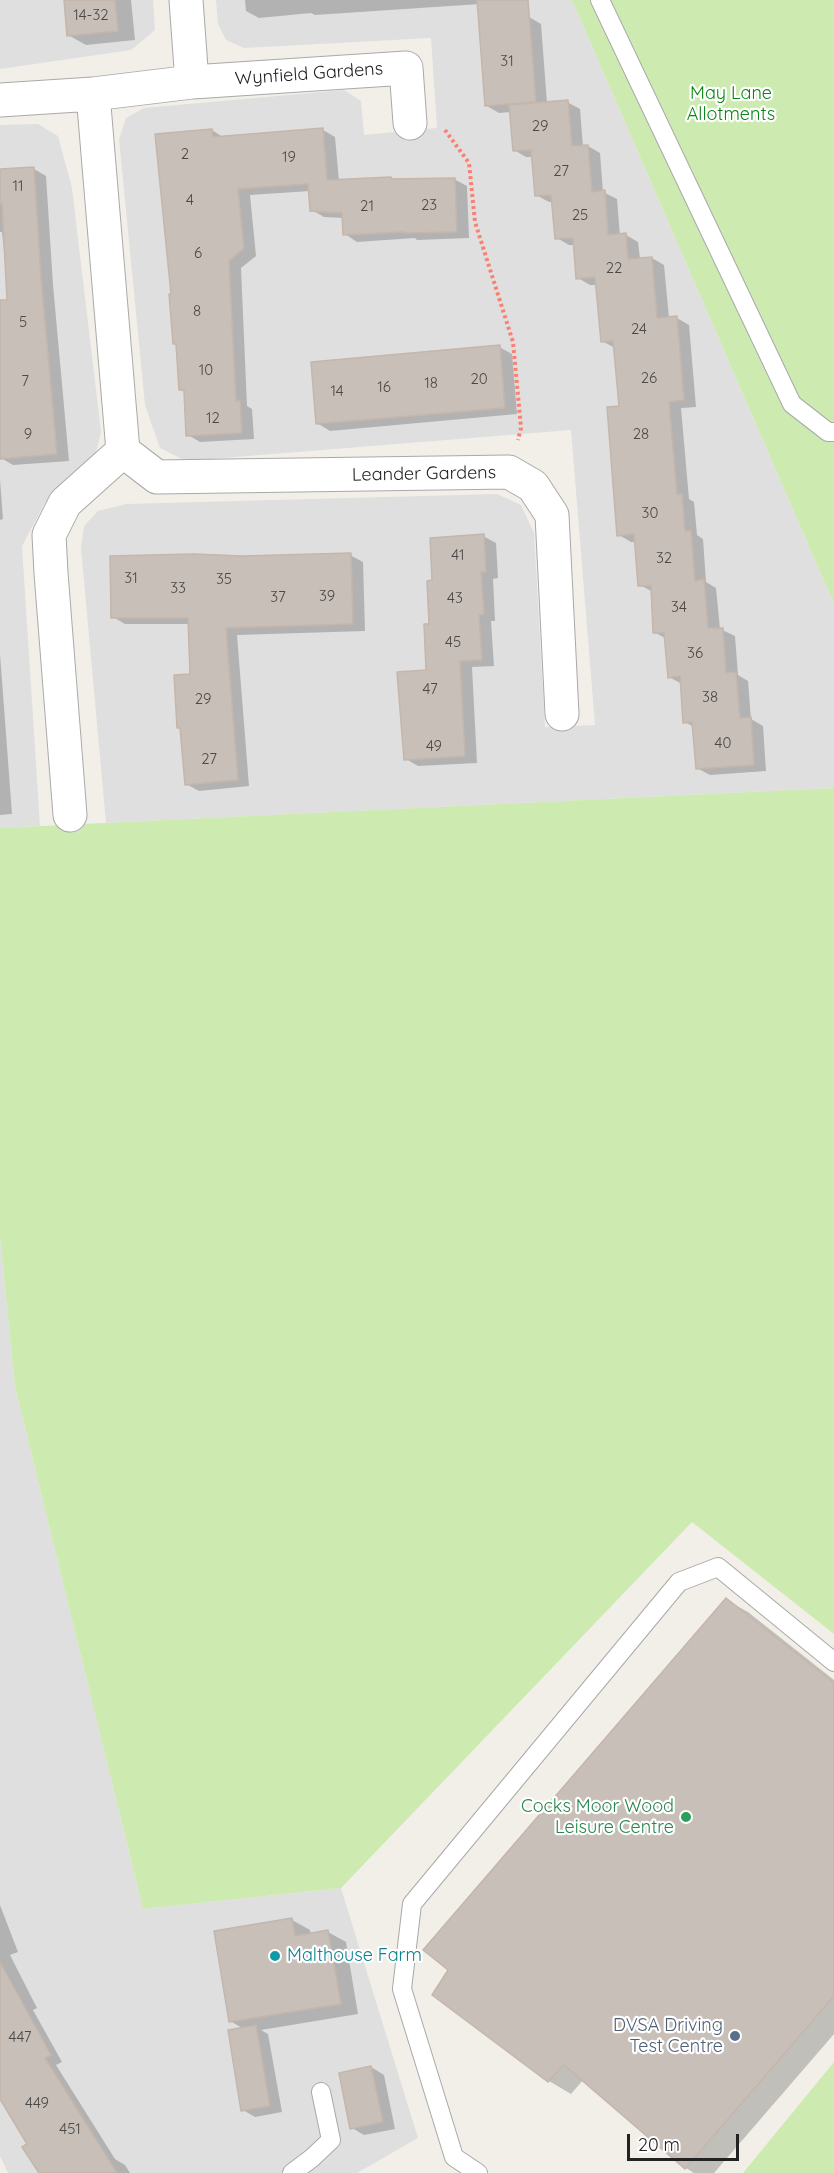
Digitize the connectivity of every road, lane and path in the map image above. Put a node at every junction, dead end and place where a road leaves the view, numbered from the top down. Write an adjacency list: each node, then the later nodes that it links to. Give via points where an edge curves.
1 (186, 0): 3 (street)
2 (600, 0): 7 (lane, via 792,404 828,432)
3 (192, 82): 4 (street, Wynfield Gardens); 6 (street, Wynfield Gardens, via 406,68)
4 (93, 94): 5 (street, Wynfield Gardens); 8 (street)
5 (0, 100)
6 (410, 123): 9 (path, via 446,130 469,163 475,222 513,342 521,428)
7 (834, 432)
8 (123, 451): 9 (street, Leander Gardens, via 157,477); 11 (street, via 65,503 49,535)
9 (509, 472): 10 (street, Leander Gardens, via 533,486 552,515)
10 (562, 714)
11 (70, 815)
12 (834, 1662): 15 (lane, via 718,1567 679,1582 412,1904 402,1989 454,2157)
13 (321, 2092): 14 (lane, via 331,2140)
14 (292, 2173)
15 (478, 2173)

